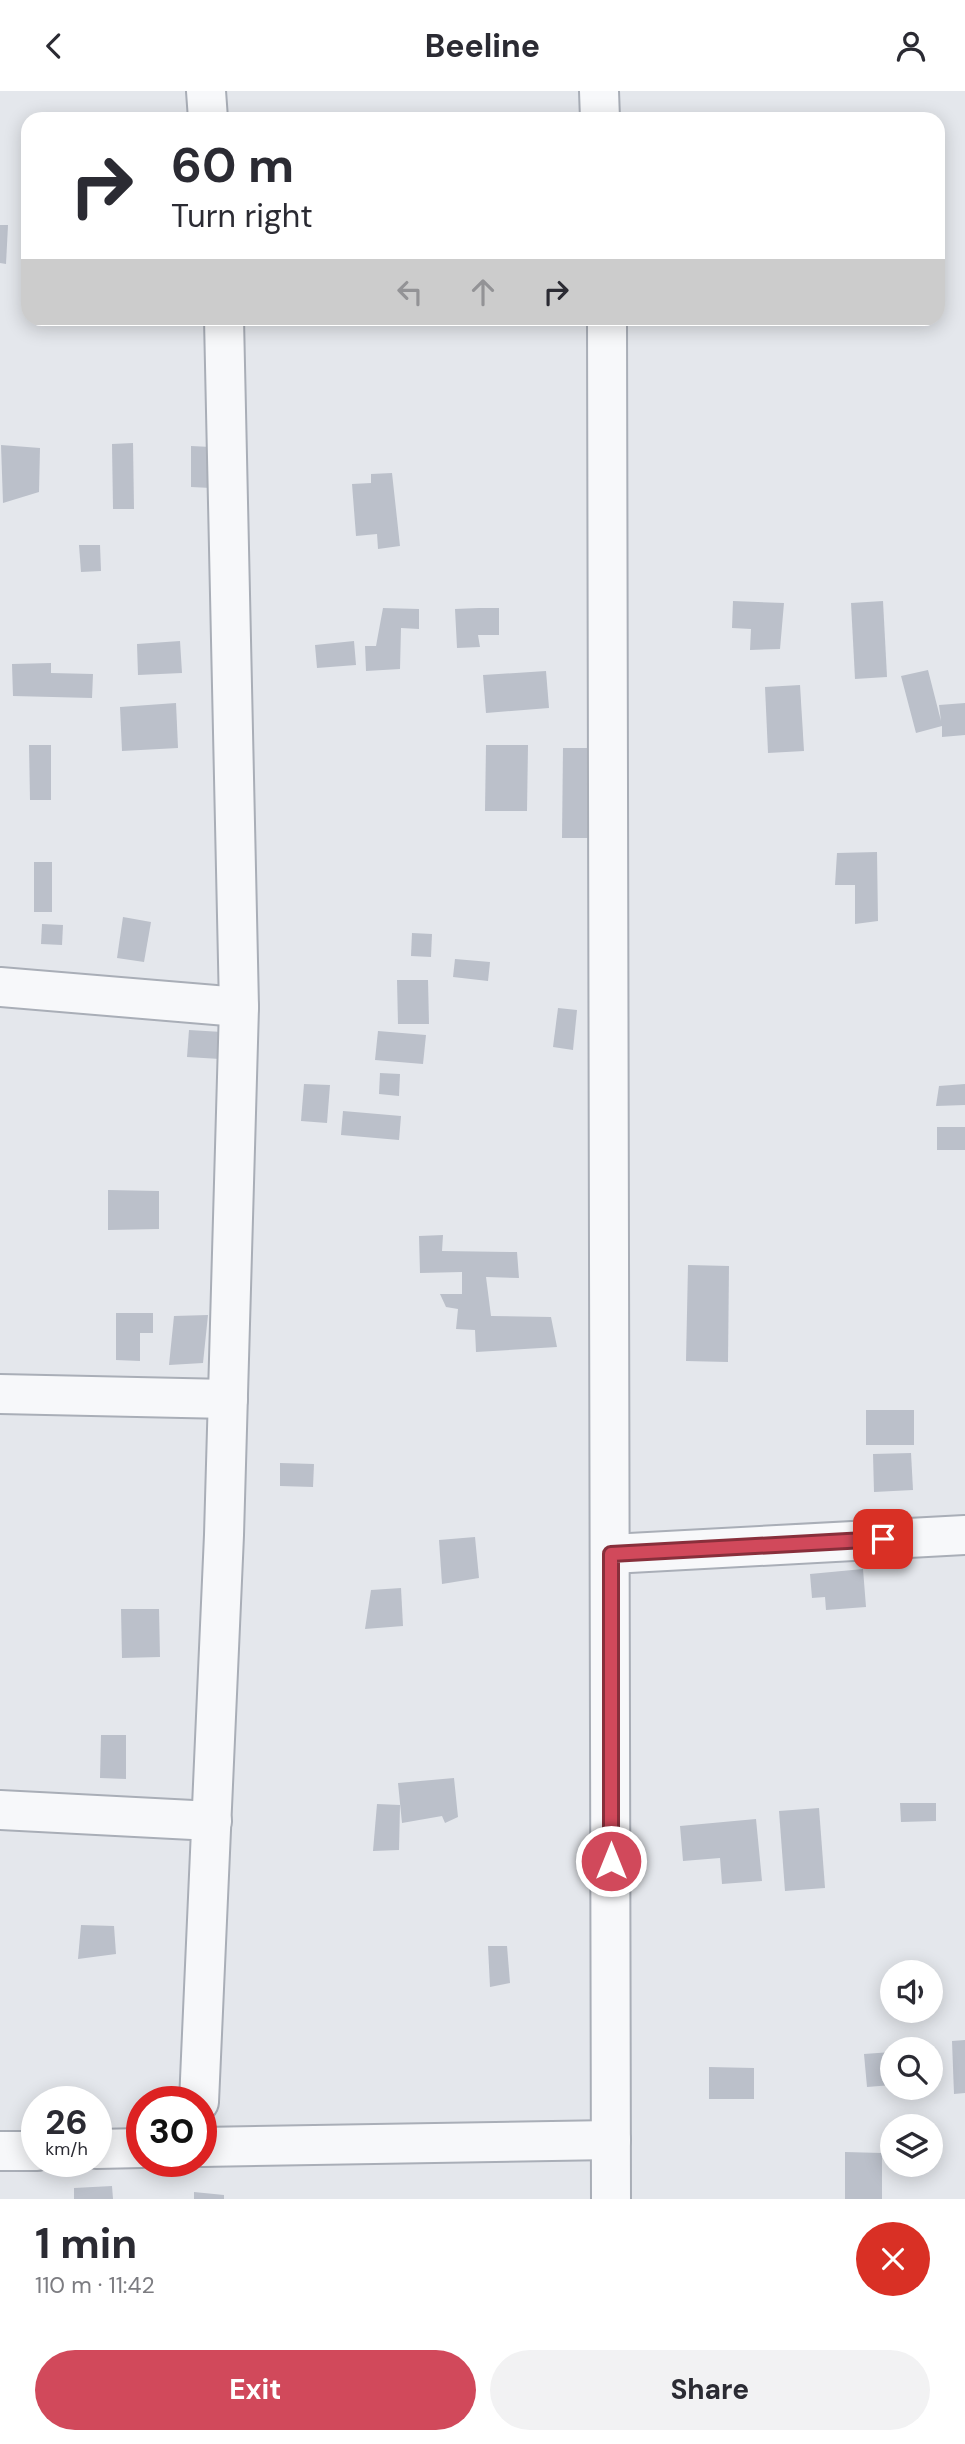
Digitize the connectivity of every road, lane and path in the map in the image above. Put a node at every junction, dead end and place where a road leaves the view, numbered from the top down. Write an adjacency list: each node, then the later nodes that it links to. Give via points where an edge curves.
1 (206, 91): 3 (street)
2 (599, 91): 4 (street)
3 (208, 112)
4 (600, 112)
5 (223, 326): 8 (street)
6 (607, 326): 12 (street)
7 (0, 987): 8 (street)
8 (239, 1007): 10 (street)
9 (0, 1394): 10 (street)
10 (228, 1399): 14 (street)
11 (965, 1535): 12 (street)
12 (611, 1554): 16 (street)
13 (0, 1810): 14 (street)
14 (212, 1821): 15 (street)
15 (201, 2086)
16 (611, 2140): 17 (street); 20 (street)
17 (217, 2147)
18 (0, 2151): 19 (street)
19 (21, 2151)
20 (611, 2199)

